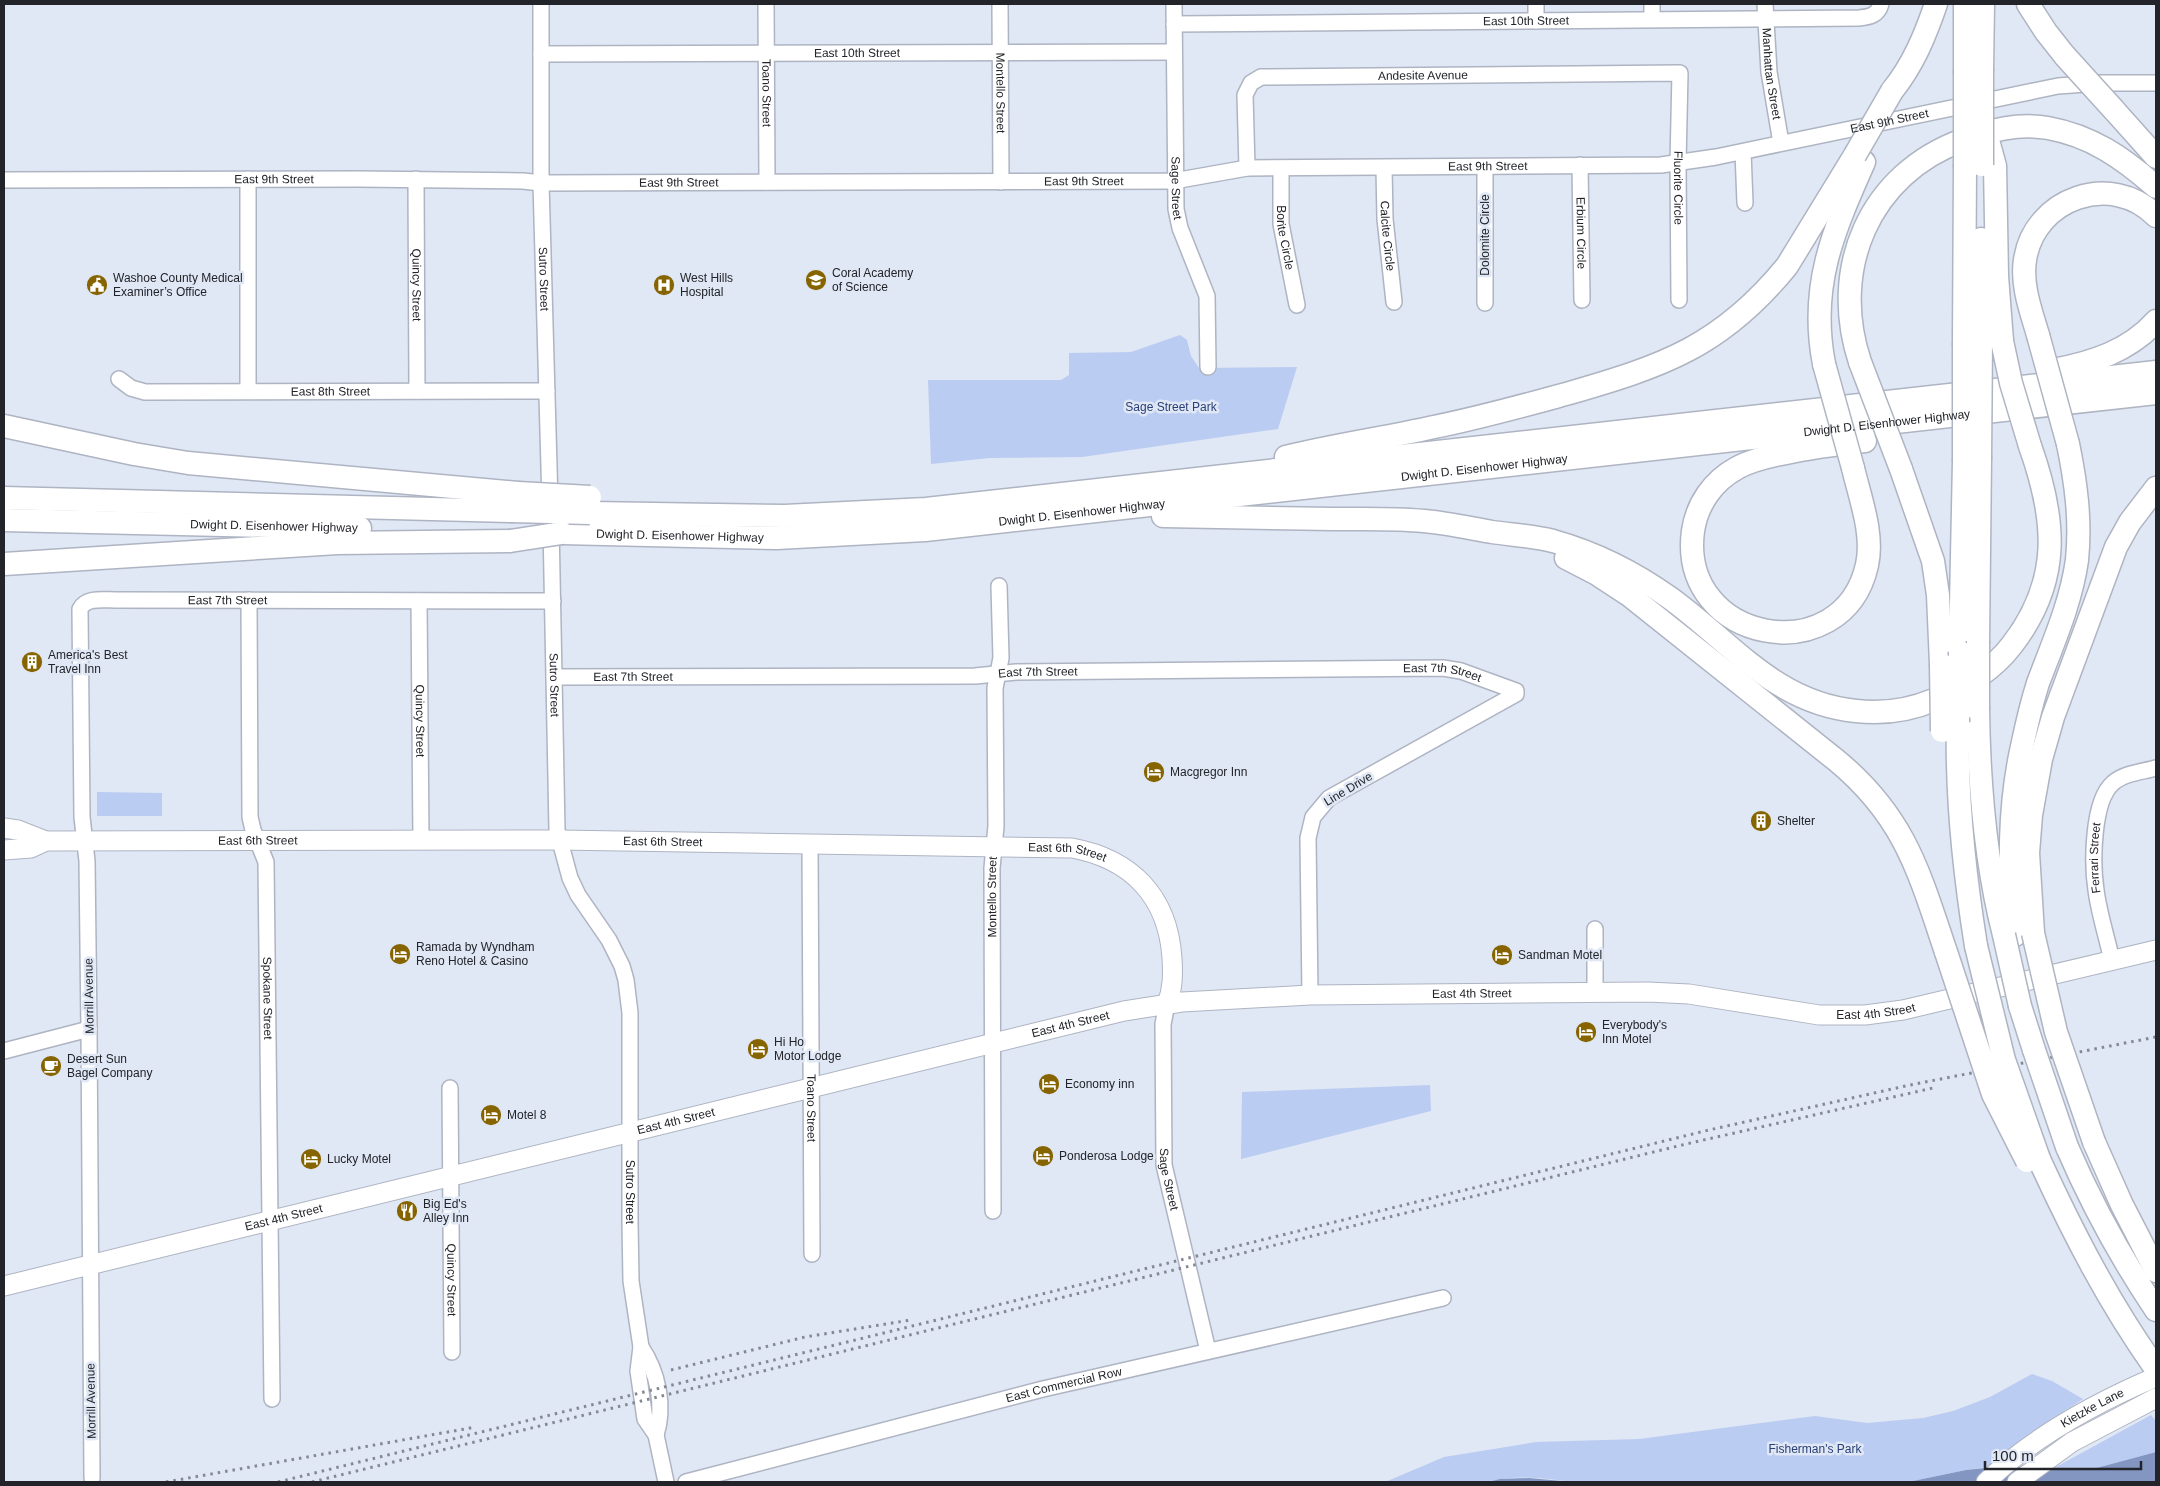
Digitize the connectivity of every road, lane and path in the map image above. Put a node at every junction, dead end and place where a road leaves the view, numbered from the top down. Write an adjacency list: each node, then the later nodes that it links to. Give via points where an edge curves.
1 (540, 4): 18 (street, Sutro Street)
2 (766, 4): 19 (street, Toano Street)
3 (1000, 4): 17 (street, Montello Street)
4 (1174, 4): 15 (street, Sage Street)
5 (1536, 4): 14 (street)
6 (1652, 4): 13 (street)
7 (1936, 4): 25 (highway, bridge, via 1924,40)
8 (1966, 4): 20 (highway)
9 (1983, 4): 20 (highway)
10 (2028, 4): 26 (highway, bridge, via 2064,56)
11 (1879, 7): 12 (street, East 10th Street, via 1872,16 1859,18)
12 (1765, 11): 13 (street, East 10th Street); 23 (street, Manhattan Street, via 1772,99)
13 (1652, 20): 14 (street, East 10th Street)
14 (1536, 21): 15 (street, East 10th Street)
15 (1174, 24): 16 (street, Sage Street)
16 (1174, 52): 17 (street, East 10th Street); 37 (street, Sage Street)
17 (1000, 53): 19 (street, East 10th Street); 39 (street, Montello Street)
18 (541, 54): 19 (street, East 10th Street); 40 (street, Sutro Street)
19 (766, 54): 38 (street, Toano Street)
20 (1974, 69): 29 (highway, bridge); 29 (highway, bridge, via 1982,122)
21 (1680, 76): 27 (street, Fluorite Circle); 31 (street, Andesite Avenue, via 1680,73 1261,78 1251,83 1244,95)
22 (2156, 83): 23 (street, East 9th Street, via 2058,86)
23 (1781, 143): 24 (street, East 9th Street)
24 (1743, 152): 27 (street, East 9th Street); 42 (street)
25 (1862, 154): 59 (highway, bridge, via 1833,234 1826,262 1819,325 1824,364 1853,468 1866,524 1867,564 1862,580 1843,608 1816,626 1786,633 1757,630 1720,610 1709,597 1696,571 1692,540 1699,510 1706,497 1724,476 1738,467 1770,457 1860,441); 61 (highway, via 1774,281 1732,322 1680,355 1639,373 1495,414 1303,453)
26 (2156, 156)
27 (1678, 163): 28 (street, East 9th Street); 45 (street, Fluorite Circle)
28 (1580, 165): 30 (street, East 9th Street); 44 (street, Erbium Circle)
29 (1981, 166): 50 (highway)
30 (1485, 167): 32 (street, East 9th Street); 47 (street, Dolomite Circle)
31 (1247, 168): 33 (street, East 9th Street); 37 (street, East 9th Street)
32 (1384, 168): 33 (street, East 9th Street); 46 (street, Calcite Circle, via 1385,219)
33 (1282, 169): 48 (street, Borite Circle, via 1281,224)
34 (248, 179): 35 (street, East 9th Street); 36 (street, East 9th Street); 54 (street)
35 (4, 180)
36 (416, 180): 40 (street, East 9th Street); 55 (street, Quincy Street)
37 (1174, 181): 39 (street, East 9th Street); 51 (street, Sage Street, via 1180,228 1206,296)
38 (767, 182): 39 (street, East 9th Street); 40 (street, East 9th Street)
39 (1000, 182)
40 (541, 183): 56 (street, Sutro Street)
41 (2156, 187): 79 (highway, bridge, via 2127,162 2076,135 2048,128 2019,126 1991,130 1932,153 1903,175 1870,217 1860,241 1850,279 1852,334 1933,561 1941,664)
42 (1746, 203)
43 (2156, 216): 91 (highway, bridge, via 2128,198 2102,193 2076,198 2048,215 2032,236 2025,260 2026,288 2068,444 2078,503 2076,562 2063,618 2037,686 2019,762 2010,855)
44 (1582, 300)
45 (1679, 300)
46 (1394, 302)
47 (1486, 303)
48 (1297, 305)
49 (2156, 321): 58 (highway, via 2122,348 2081,365 1960,385)
50 (1982, 341): 68 (highway, bridge, via 2010,383 2047,500 2050,540 2043,583 2028,621 2007,652 1970,683 1928,703 1886,712 1843,710 1798,697 1755,670 1672,599 1618,565 1549,540); 75 (highway, bridge, via 1972,460)
51 (1208, 367)
52 (2156, 372): 58 (highway, Dwight D. Eisenhower Highway)
53 (119, 379): 54 (street, East 8th Street, via 131,388 146,392)
54 (248, 391): 55 (street, East 8th Street)
55 (417, 391): 56 (street, East 8th Street)
56 (547, 391): 73 (street, Sutro Street)
57 (2156, 393): 64 (highway, Dwight D. Eisenhower Highway)
58 (1888, 401): 61 (highway, Dwight D. Eisenhower Highway)
59 (2156, 402)
60 (4, 426): 66 (highway, via 134,454)
61 (1228, 476): 65 (highway, Dwight D. Eisenhower Highway, via 945,508 837,515)
62 (2156, 488): 91 (highway, via 2130,522 2116,548 2046,738 2029,834 2029,892)
63 (4, 498): 66 (highway, Dwight D. Eisenhower Highway)
64 (1070, 514): 65 (highway, Dwight D. Eisenhower Highway, via 926,530 769,538); 68 (highway, via 1411,520)
65 (590, 515): 66 (highway, Dwight D. Eisenhower Highway, bridge); 66 (highway, Dwight D. Eisenhower Highway, bridge, via 562,533)
66 (512, 519): 67 (highway, Dwight D. Eisenhower Highway); 69 (highway, via 337,543)
67 (4, 520)
68 (1493, 532): 103 (highway, bridge, via 1545,549 1613,584 1851,772 1889,814 1908,847 1993,1094)
69 (4, 564)
70 (999, 586): 76 (street, Montello Street, via 1001,658)
71 (249, 600): 72 (street, East 7th Street); 74 (street, East 7th Street, via 94,601); 85 (street, Spokane Street, via 250,817)
72 (419, 601): 73 (street, East 7th Street); 86 (street, Quincy Street)
73 (553, 601): 77 (street, Sutro Street)
74 (82, 604): 84 (street, Morrill Avenue)
75 (1969, 647): 79 (highway, bridge); 91 (highway, bridge, via 1978,710 1980,778 1992,888)
76 (998, 674): 77 (street, East 7th Street); 78 (street, East 7th Street, via 1443,668 1461,671); 88 (street, Montello Street, via 995,688)
77 (554, 677): 82 (street, Sutro Street)
78 (1516, 691): 95 (street, Line Drive, via 1516,694 1330,798 1312,817 1308,838)
79 (1950, 726): 103 (highway, bridge, via 1949,812 1966,883 1976,946)
80 (2156, 768): 93 (street, Ferrari Street, via 2123,776 2109,787 2096,827 2097,896)
81 (4, 828): 83 (main road, East 6th Street)
82 (558, 840): 86 (main road, East 6th Street); 87 (main road, East 6th Street); 102 (street, Sutro Street, via 578,894 609,940 626,980 630,1013)
83 (46, 841): 84 (main road, East 6th Street); 89 (main road, East 6th Street, via 31,848)
84 (84, 841): 85 (main road, East 6th Street); 97 (street, Morrill Avenue)
85 (259, 841): 86 (main road, East 6th Street); 106 (street, Spokane Street, via 266,862)
86 (421, 841)
87 (810, 843): 88 (main road, East 6th Street); 100 (street, Toano Street)
88 (994, 847): 96 (main road, East 6th Street, via 1072,848 1117,863 1131,872 1155,899 1167,928 1173,984); 98 (street, Montello Street)
89 (4, 850)
90 (1594, 929): 94 (street)
91 (2017, 934): 109 (highway, bridge, via 2056,1032 2094,1142); 112 (highway, bridge, via 2020,1006 2068,1147 2100,1218)
92 (2156, 950): 93 (main road, East 4th Street)
93 (2112, 961): 94 (main road, East 4th Street, via 1903,1010 1848,1016 1781,1011 1689,994)
94 (1596, 991): 95 (main road, East 4th Street)
95 (1310, 995): 96 (main road, East 4th Street)
96 (1167, 1004): 98 (main road, East 4th Street, via 1077,1021); 113 (street, Sage Street, via 1163,1024 1164,1165)
97 (90, 1029): 99 (street); 108 (street, Morrill Avenue)
98 (993, 1043): 100 (main road, East 4th Street); 105 (street, Montello Street)
99 (4, 1051)
100 (813, 1086): 102 (main road, East 4th Street); 107 (street, Toano Street)
101 (450, 1088): 104 (street, Quincy Street)
102 (631, 1133): 104 (main road, East 4th Street); 120 (street, Sutro Street, via 632,1282 641,1347 652,1366 660,1407 656,1435)
103 (2033, 1160): 115 (highway, via 2132,1335)
104 (451, 1175): 106 (main road, East 4th Street); 114 (street, Quincy Street)
105 (993, 1211)
106 (270, 1219): 108 (main road, East 4th Street); 118 (street, Spokane Street)
107 (812, 1254)
108 (89, 1264): 110 (main road, East 4th Street); 119 (street, Morrill Avenue)
109 (2156, 1271)
110 (4, 1286)
111 (1443, 1298): 113 (street, East Commercial Row)
112 (2156, 1310)
113 (1208, 1351): 121 (street, East Commercial Row, via 1043,1389)
114 (452, 1352)
115 (2156, 1369)
116 (2156, 1377): 122 (main road, Kietzke Lane, via 2121,1392 2055,1429)
117 (2156, 1398): 123 (main road, Kietzke Lane, via 2056,1452)
118 (272, 1399)
119 (92, 1478)
120 (666, 1482)
121 (686, 1482)
122 (1986, 1482)
123 (2017, 1482)

